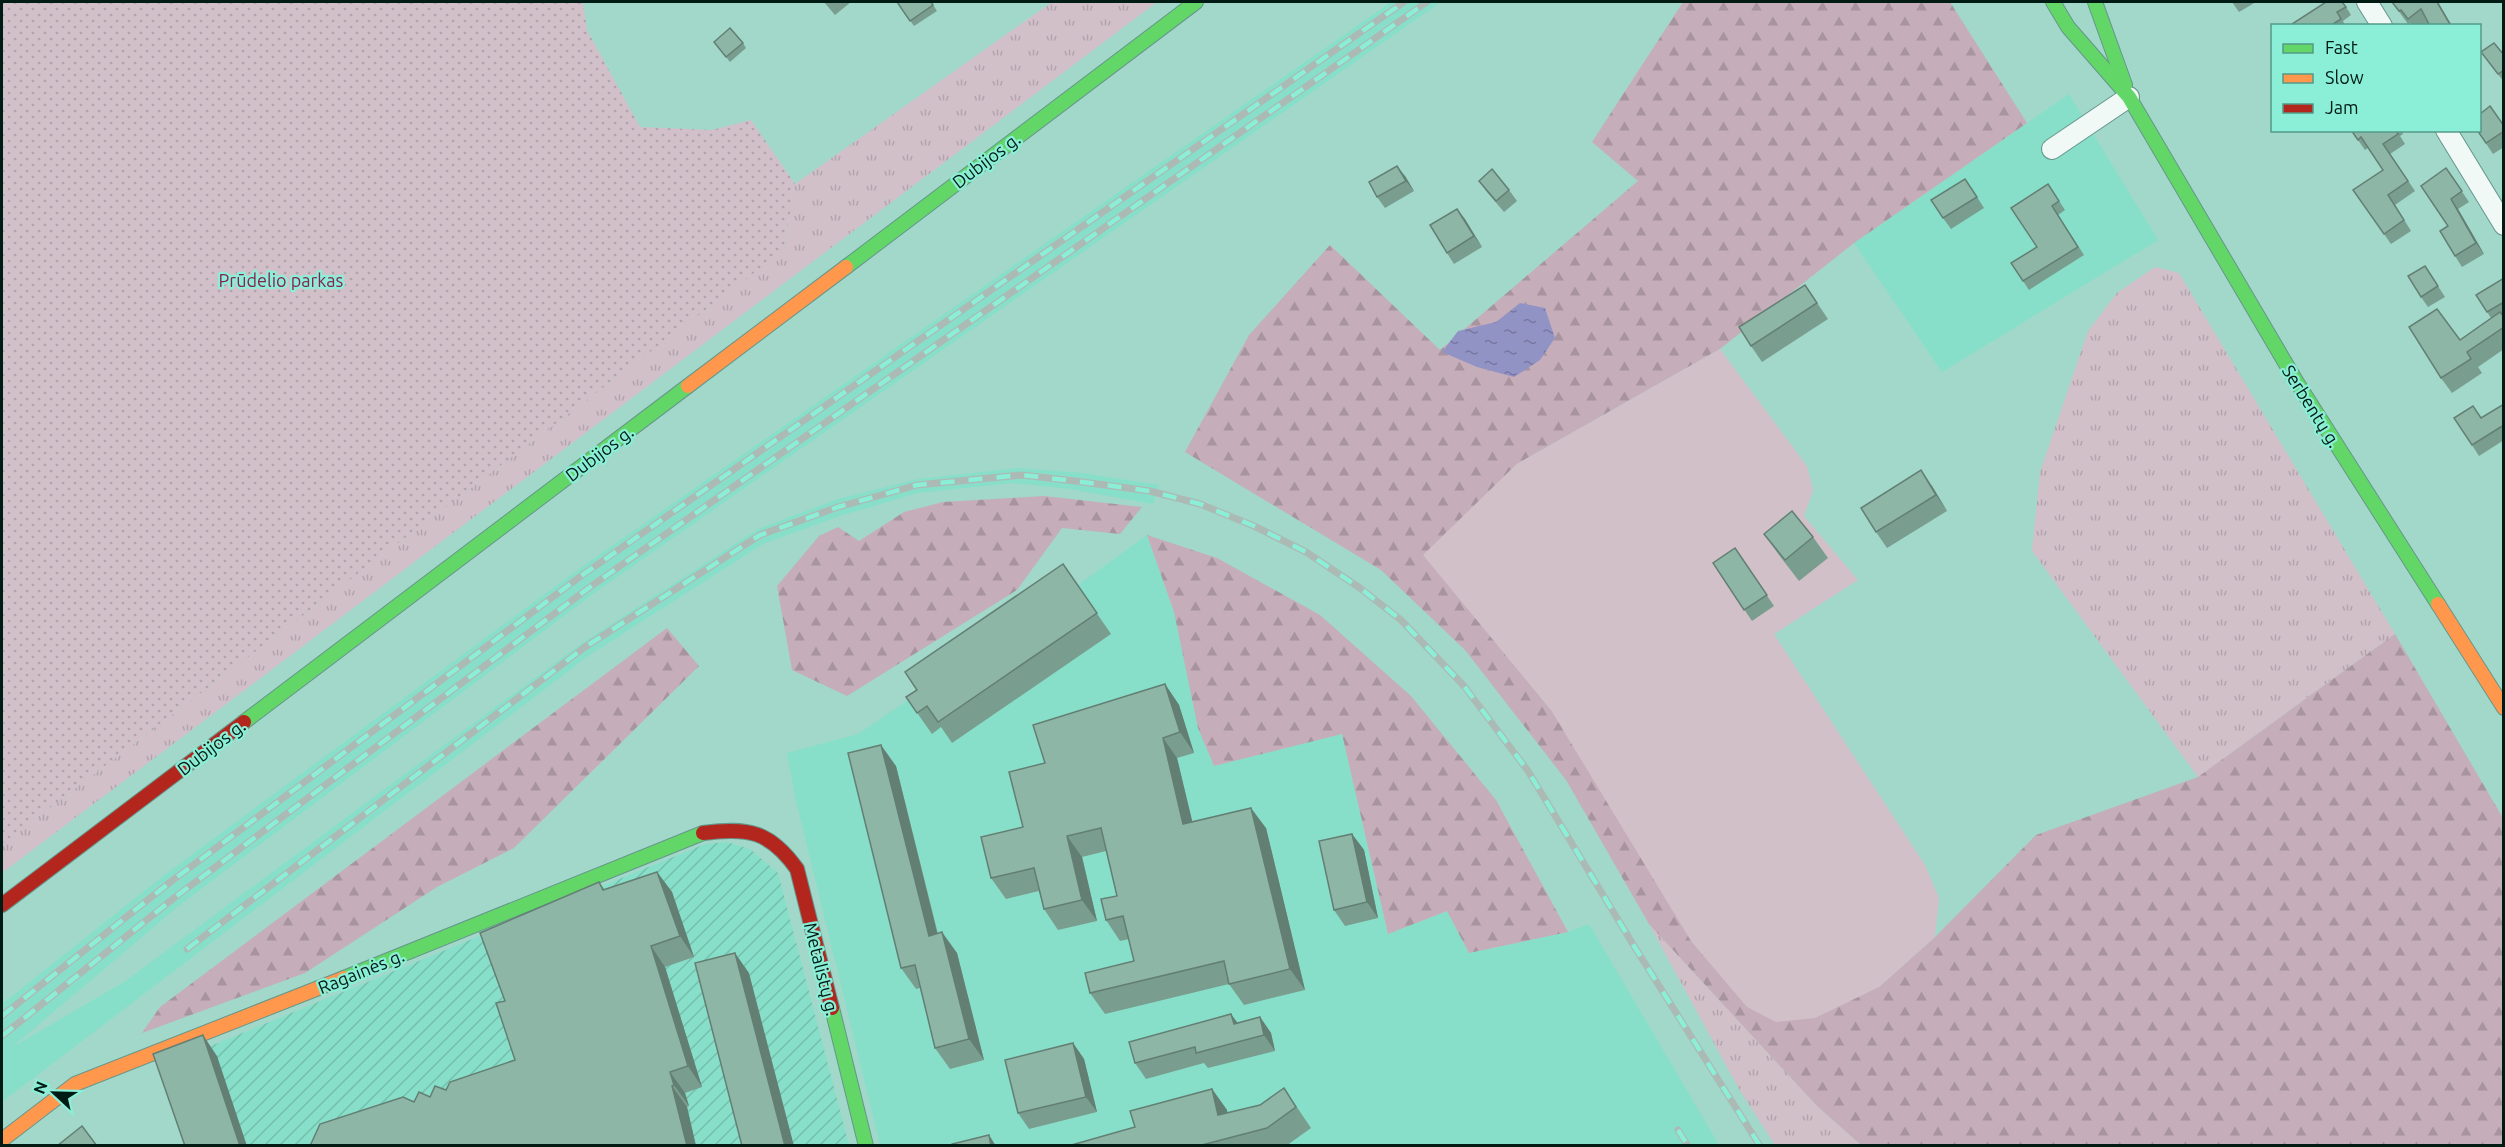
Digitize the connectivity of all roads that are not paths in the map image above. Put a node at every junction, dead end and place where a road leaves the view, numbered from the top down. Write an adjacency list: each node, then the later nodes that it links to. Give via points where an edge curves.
1 (1196, 2): 12 (main road, Dubijos g.)
2 (2053, 2): 6 (main road, Serbentų g., via 2067,27)
3 (2095, 2): 6 (main road, Serbentų g.)
4 (2367, 2): 5 (street)
5 (2381, 24)
6 (2129, 97): 8 (street); 10 (main road, Serbentų g., via 2296,381)
7 (2447, 132): 9 (street)
8 (2052, 149)
9 (2504, 225)
10 (2504, 708)
11 (734, 828): 13 (main road, Ragainės g., via 697,834 75,1084); 14 (main road, Metalistų g., via 777,844 797,869)
12 (2, 905)
13 (2, 1140)
14 (866, 1146)

